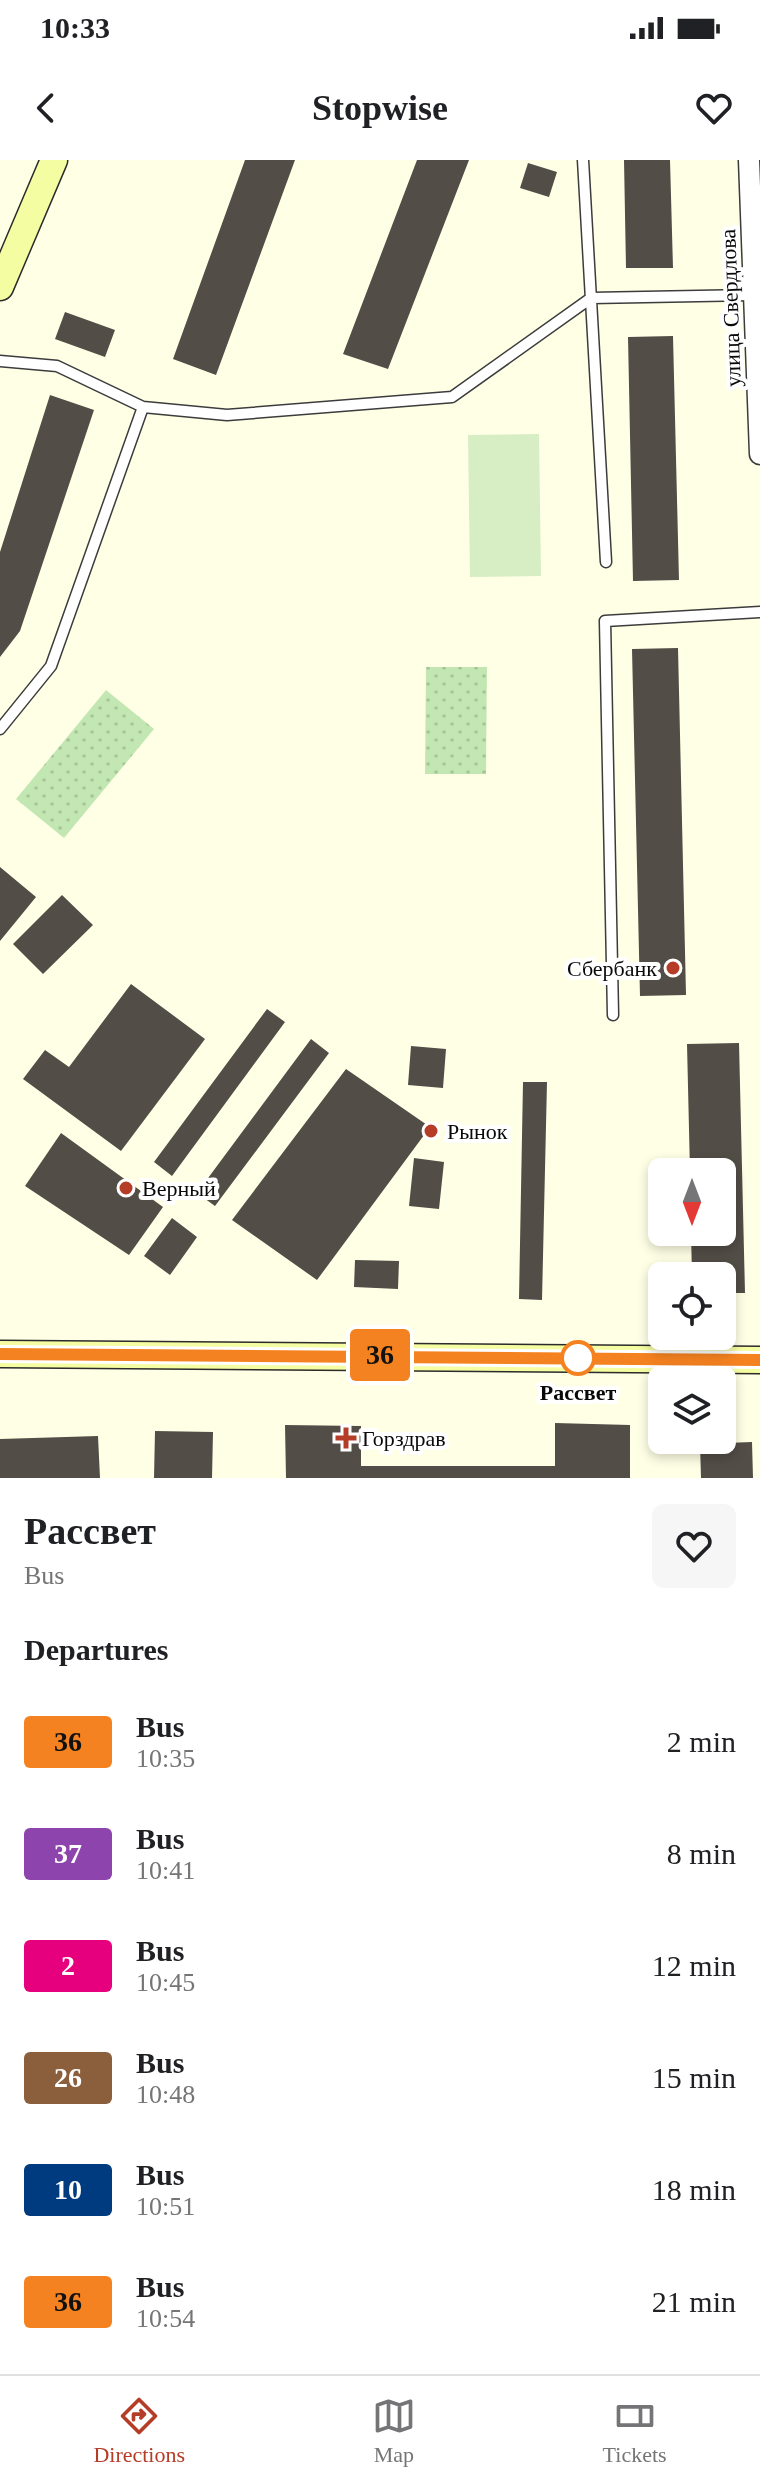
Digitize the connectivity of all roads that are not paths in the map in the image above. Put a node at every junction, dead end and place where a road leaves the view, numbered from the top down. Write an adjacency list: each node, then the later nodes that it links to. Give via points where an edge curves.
1 (54, 160): 4 (street)
2 (583, 160): 6 (lane)
3 (749, 160): 5 (street, улица Свердлова)
4 (0, 287)
5 (752, 295): 6 (lane); 9 (street, улица Свердлова)
6 (591, 298): 8 (lane, via 452,397 227,415); 10 (lane)
7 (0, 361): 8 (lane, via 57,366)
8 (143, 407): 12 (lane, via 51,666)
9 (760, 454)
10 (606, 562)
11 (760, 612): 13 (lane, via 605,621)
12 (0, 729)
13 (613, 1015)
14 (0, 1354): 15 (street)
15 (760, 1360)

